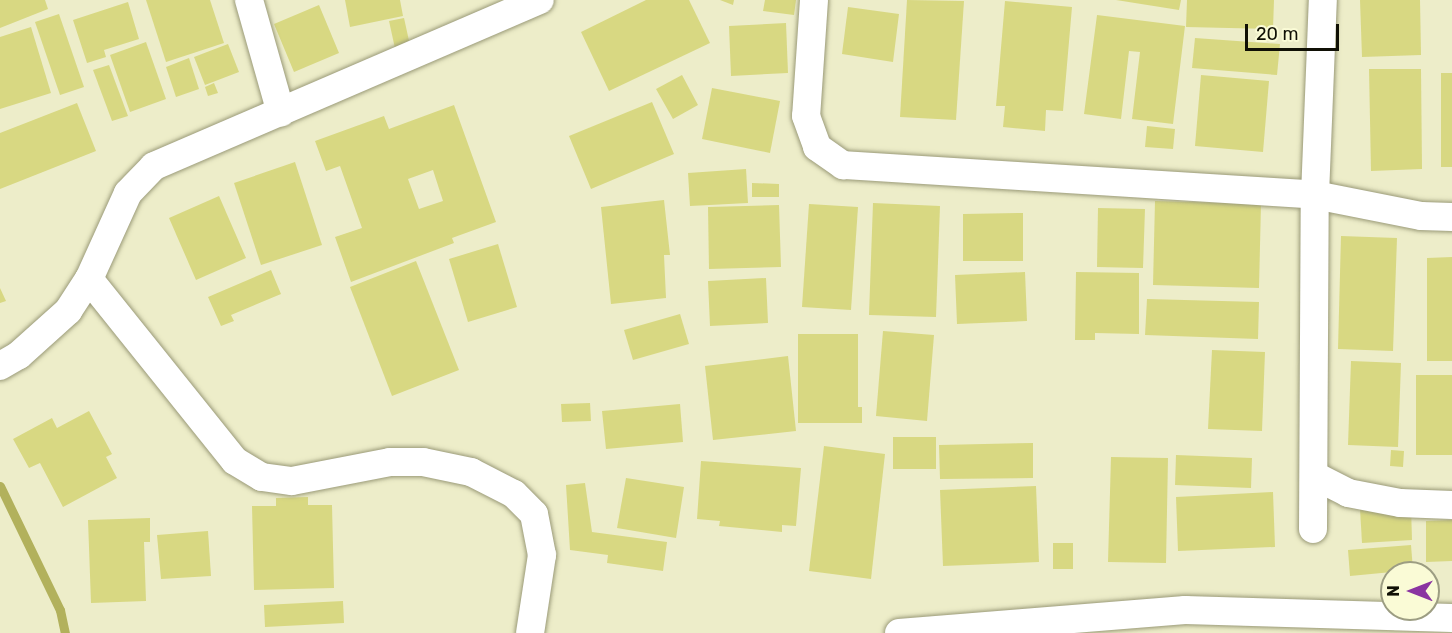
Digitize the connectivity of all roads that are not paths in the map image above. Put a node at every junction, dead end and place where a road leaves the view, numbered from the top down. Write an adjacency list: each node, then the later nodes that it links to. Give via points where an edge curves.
1 (249, 0): 5 (street)
2 (540, 0): 5 (street)
3 (814, 0): 6 (street, via 806,116 817,147 843,165)
4 (1323, 0): 6 (street)
5 (281, 113): 8 (street, via 154,166 128,193)
6 (1315, 195): 7 (street, via 1421,216); 10 (street)
7 (1452, 218)
8 (89, 279): 9 (street, via 68,310 19,355); 14 (street, via 235,461 262,477 292,481 390,462 423,462 471,472 514,494 534,514 542,555)
9 (0, 366)
10 (1316, 476): 11 (street, via 1348,493 1400,503); 12 (street)
11 (1452, 505)
12 (1313, 529)
13 (1452, 618): 15 (street, via 1185,610)
14 (530, 633)
15 (899, 633)

